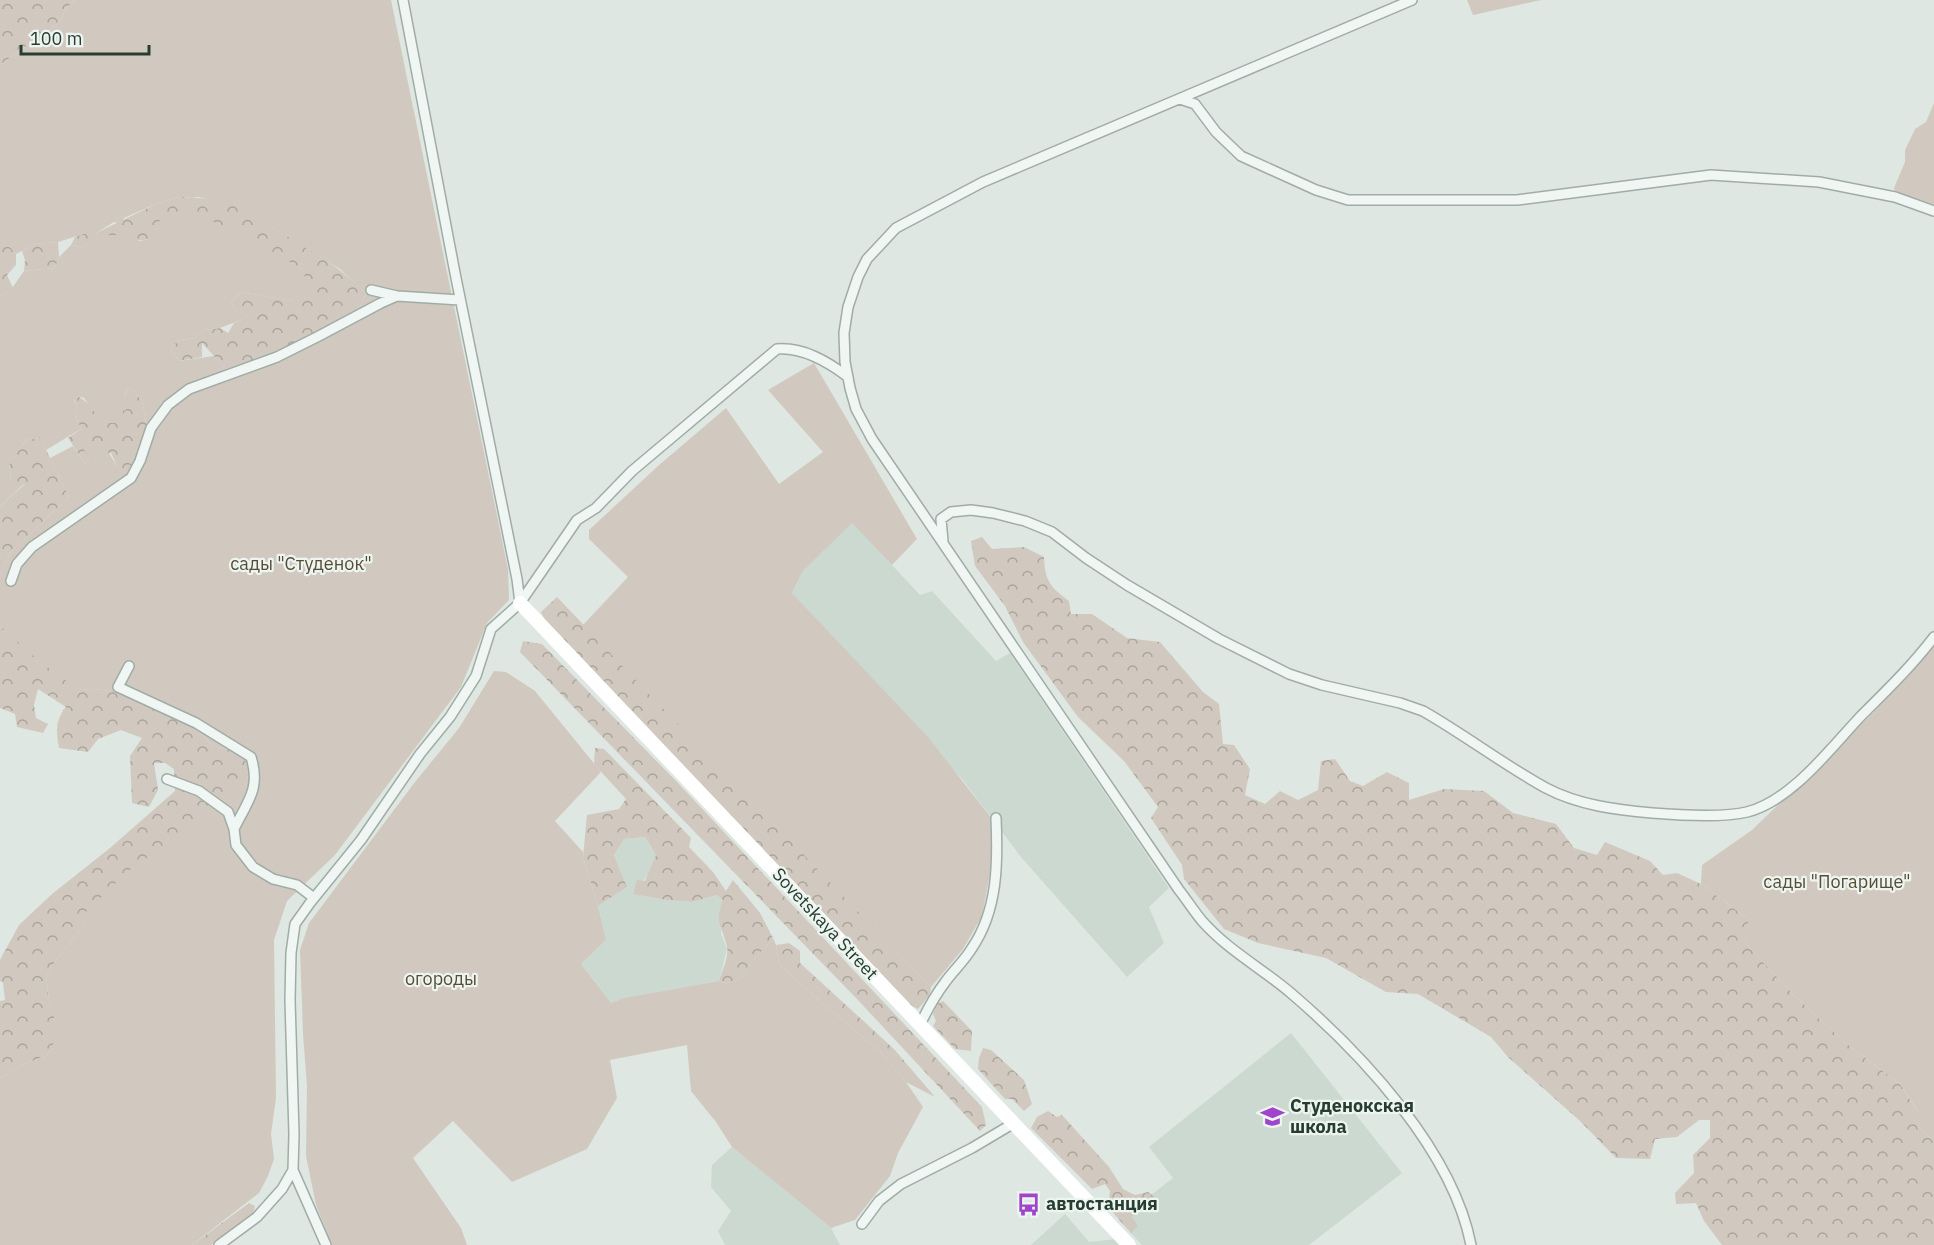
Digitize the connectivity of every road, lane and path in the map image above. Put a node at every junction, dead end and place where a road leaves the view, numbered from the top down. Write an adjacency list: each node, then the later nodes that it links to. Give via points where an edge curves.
1 (403, 0): 7 (street)
2 (1412, 0): 3 (street)
3 (1180, 99): 4 (street, via 1195,104 1241,156 1348,200 1517,200 1711,176 1819,183 1895,197); 8 (street, via 983,182 896,228 867,259 848,307 844,333)
4 (1934, 211)
5 (371, 290): 6 (street)
6 (397, 296): 7 (street); 10 (street, via 277,357 189,389 168,405 151,428 131,478 32,547 16,564)
7 (460, 300): 11 (street)
8 (848, 377): 9 (street, via 856,409 872,440); 11 (street, via 809,355 790,348 777,349 632,471 596,508 577,520)
9 (943, 545): 12 (street, via 940,519 951,512 970,510 1025,521 1052,532 1127,585 1271,666 1322,685 1423,711 1547,789 1624,811 1715,814 1747,812 1767,803 1804,778); 25 (street, via 1203,922 1329,1026 1400,1107 1446,1177)
10 (11, 581)
11 (520, 603): 17 (street, via 491,629 476,676 450,717); 18 (street, Sovetskaya Street)
12 (1934, 637)
13 (129, 666): 16 (street, via 118,687 196,723 251,757 256,771 255,788)
14 (167, 779): 16 (street, via 199,791 228,812)
15 (996, 818): 18 (street, via 994,889 988,915 973,948 945,982)
16 (234, 829): 17 (street, via 236,845 253,867 273,879 297,885)
17 (314, 898): 20 (street, via 296,924 291,953)
18 (920, 1025): 19 (street, Sovetskaya Street)
19 (1014, 1123): 21 (street, via 901,1184 879,1201); 24 (street, Sovetskaya Street)
20 (293, 1170): 22 (street, via 257,1217); 23 (street)
21 (862, 1224)
22 (219, 1245)
23 (326, 1245)
24 (1129, 1245)
25 (1471, 1245)

